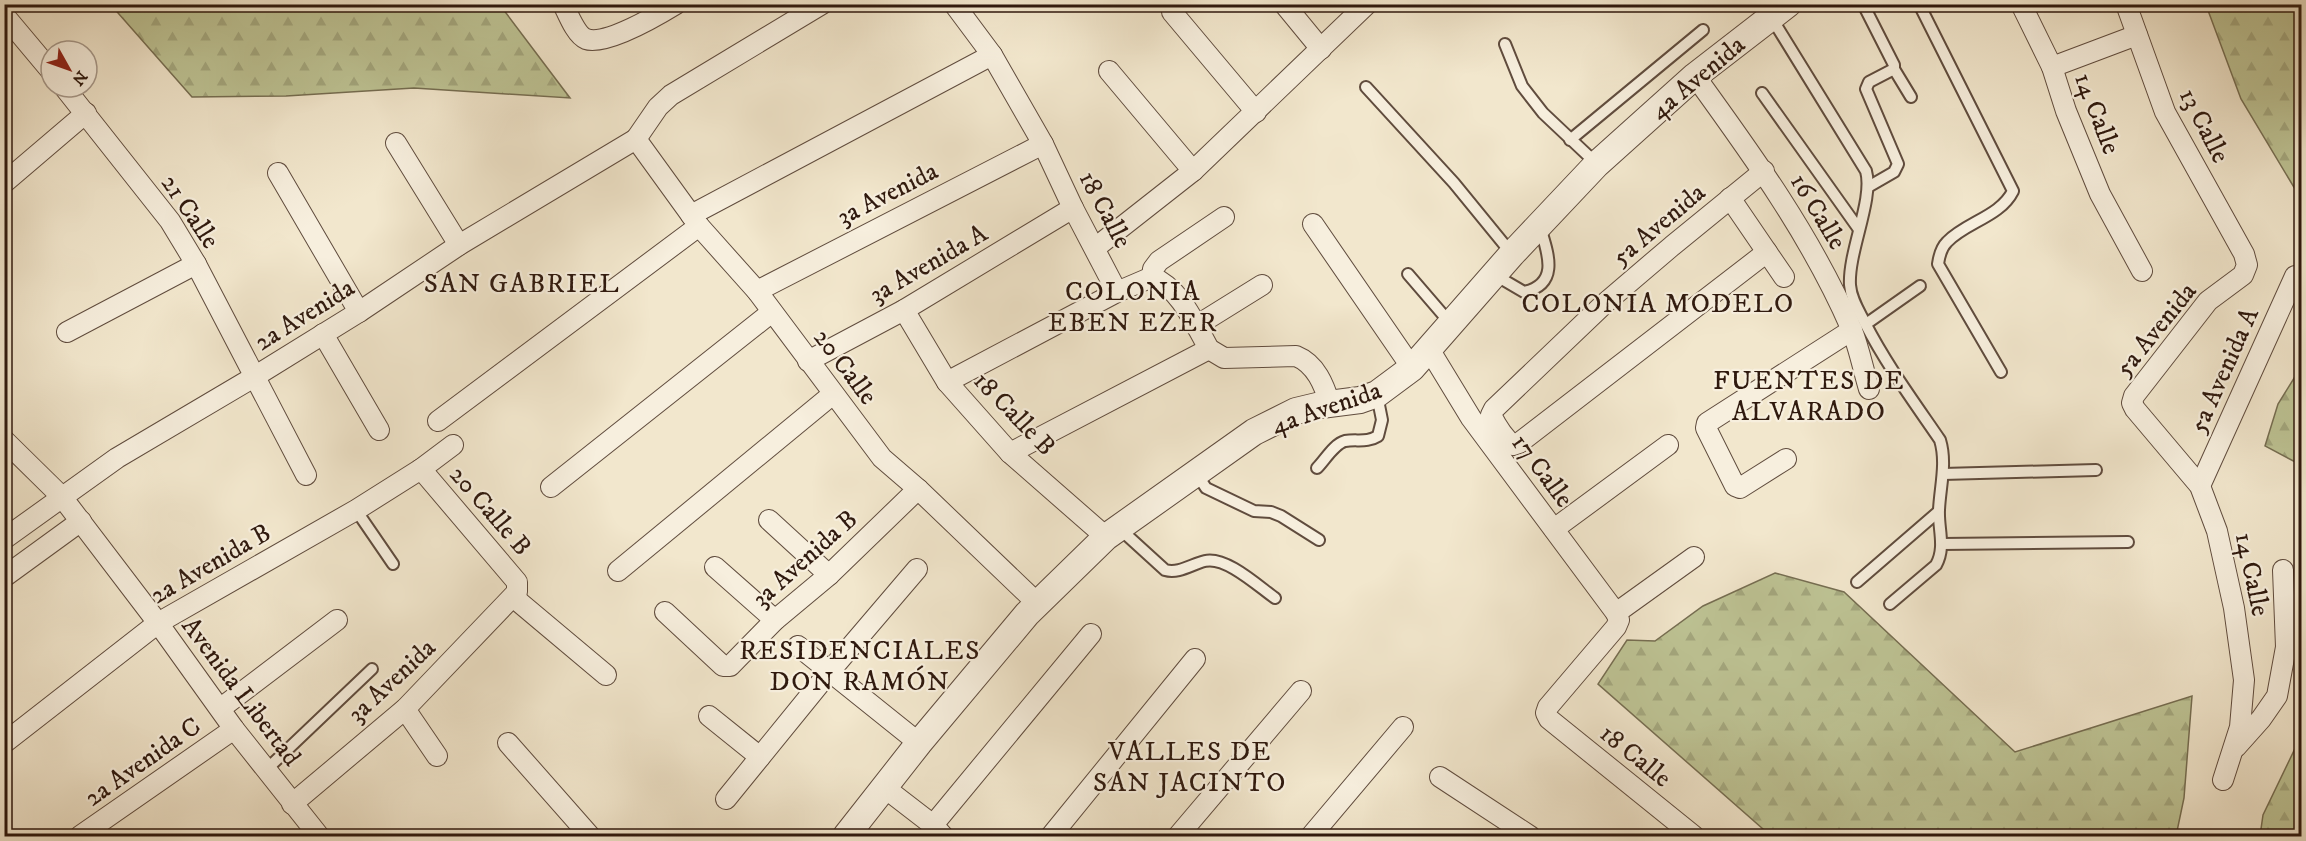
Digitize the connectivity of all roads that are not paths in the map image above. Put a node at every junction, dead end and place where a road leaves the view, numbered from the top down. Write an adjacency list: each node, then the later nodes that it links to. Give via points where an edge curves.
1 (563, 4): 2 (street, via 580,34 602,39 643,23)
2 (676, 4)
3 (822, 4): 30 (street, via 671,95)
4 (1284, 4): 17 (street)
5 (1367, 4): 17 (street)
6 (1863, 4): 21 (lane)
7 (1919, 4): 75 (lane, via 2013,191 1998,209 1946,243 1938,264)
8 (2021, 4): 20 (street, 14 Calle)
9 (2126, 4): 15 (street, 13 Calle)
10 (965, 8): 18 (street, 18 Calle)
11 (1779, 10): 23 (street, 4a Avenida); 39 (lane, via 1866,171)
12 (1172, 12): 28 (street)
13 (4, 15): 19 (street)
14 (1702, 30): 31 (lane)
15 (2137, 34): 20 (street); 52 (street, 13 Calle, via 2165,112)
16 (1504, 44): 31 (lane, via 1522,86)
17 (1321, 49): 28 (street)
18 (992, 55): 33 (street, 18 Calle); 43 (street)
19 (39, 57)
20 (2052, 67): 53 (street, 14 Calle, via 2100,194)
21 (1894, 69): 26 (lane); 39 (lane, via 1869,82 1866,89 1898,164 1894,172)
22 (1109, 71): 35 (street)
23 (1695, 76): 34 (street, 4a Avenida); 36 (street, 16 Calle)
24 (1366, 87): 50 (lane, via 1454,183)
25 (1762, 93): 46 (lane)
26 (1911, 97)
27 (74, 99): 29 (street, 21 Calle)
28 (1256, 112): 35 (street)
29 (86, 113): 38 (street); 51 (street, 21 Calle, via 170,221)
30 (636, 140): 43 (street, 20 Calle); 47 (street, 2a Avenida)
31 (1570, 140): 34 (lane)
32 (396, 143): 47 (street)
33 (1043, 144): 41 (street, 18 Calle); 61 (street, 3a Avenida)
34 (1598, 164): 45 (street, 4a Avenida)
35 (1192, 171): 48 (street)
36 (1764, 171): 40 (street, 5a Avenida); 68 (street, 16 Calle)
37 (278, 173): 64 (street)
38 (4, 183)
39 (1868, 187): 46 (lane)
40 (1730, 198): 49 (street); 49 (street, 5a Avenida, via 1604,304 1494,409 1494,421 1509,442 1519,443)
41 (1073, 208): 48 (street, 18 Calle); 63 (street, 3a Avenida A)
42 (1224, 217): 57 (street, via 1159,261)
43 (695, 221): 61 (street, 20 Calle); 83 (street)
44 (1312, 224): 74 (street)
45 (1540, 226): 50 (street, 4a Avenida); 55 (lane, via 1550,266 1535,290 1524,292)
46 (1858, 228): 68 (lane, via 1850,284)
47 (459, 245): 64 (street, 2a Avenida)
48 (1095, 248): 62 (street, 18 Calle)
49 (1767, 252): 58 (street)
50 (1512, 254): 55 (street, 4a Avenida)
51 (196, 264): 69 (street); 76 (street, 21 Calle)
52 (2247, 265): 81 (street, 5a Avenida, via 2243,275 2208,301)
53 (2142, 271)
54 (1408, 274): 66 (lane)
55 (1495, 275): 66 (street, 4a Avenida)
56 (2295, 276): 96 (street, 5a Avenida A)
57 (1152, 277): 62 (street, 18 Calle); 67 (street, via 1174,291)
58 (1784, 277)
59 (1262, 285): 67 (street)
60 (1920, 286): 68 (lane)
61 (757, 291): 65 (street, 20 Calle)
62 (1118, 292): 77 (street)
63 (904, 310): 73 (street, 3a Avenida A); 77 (street, 18 Calle B)
64 (359, 312): 70 (street, 2a Avenida)
65 (772, 312): 73 (street, 20 Calle); 97 (street)
66 (1452, 324): 72 (street, 4a Avenida)
67 (1196, 326): 71 (street)
68 (1859, 327): 78 (street, 16 Calle); 89 (street, via 1707,423 1735,486 1740,488); 94 (lane, via 1872,338 1940,440)
69 (67, 332)
70 (323, 334): 76 (street, 2a Avenida); 84 (street)
71 (1209, 349): 82 (street, via 1224,358 1296,356 1306,360); 88 (street)
72 (1429, 349): 74 (street, 4a Avenida); 104 (street, 17 Calle, via 1471,418)
73 (808, 361): 79 (street, 20 Calle)
74 (1412, 368): 80 (street, 4a Avenida)
75 (2001, 372)
76 (254, 377): 95 (street, 21 Calle); 99 (street, 2a Avenida, via 117,458)
77 (947, 382): 88 (street, 18 Calle B)
78 (1869, 389)
79 (833, 394): 98 (street, 20 Calle, via 882,458); 115 (street)
80 (1377, 394): 82 (street, 4a Avenida); 90 (lane, via 1382,420 1378,436 1371,441 1345,441)
81 (2132, 403): 96 (street, 14 Calle)
82 (1330, 404): 93 (street, 4a Avenida, via 1296,411 1254,432)
83 (438, 421)
84 (379, 430)
85 (4, 440): 99 (street, Avenida Libertad)
86 (453, 445): 91 (street, 2a Avenida B)
87 (1668, 446): 104 (street)
88 (1010, 453): 105 (street, 18 Calle B)
89 (1786, 459)
90 (1317, 468)
91 (421, 469): 100 (street, 2a Avenida B); 119 (street, 20 Calle B, via 517,582)
92 (2096, 470): 94 (lane)
93 (1196, 473): 105 (street, 4a Avenida); 107 (lane, via 1206,488 1254,511 1281,516)
94 (1943, 474): 101 (lane)
95 (306, 475)
96 (2200, 486): 143 (street, 14 Calle, via 2219,542 2234,608 2244,680 2240,727)
97 (551, 487)
98 (918, 489): 116 (street, 3a Avenida B); 121 (street, 20 Calle)
99 (62, 497): 103 (street, Avenida Libertad); 106 (street, 2a Avenida)
100 (356, 510): 111 (lane); 127 (street, 2a Avenida B)
101 (1938, 512): 109 (lane); 118 (lane)
102 (769, 520): 116 (street)
103 (81, 521): 117 (street); 127 (street, Avenida Libertad)
104 (1554, 529): 124 (street, 17 Calle)
105 (1113, 533): 120 (lane, via 1165,570 1219,561); 121 (street, 4a Avenida)
106 (4, 539)
107 (1319, 540)
108 (2128, 542): 109 (lane)
109 (1942, 544): 122 (lane, via 1936,565)
110 (1694, 557): 124 (street)
111 (393, 564)
112 (715, 567): 126 (street)
113 (917, 569): 132 (street)
114 (2283, 570): 143 (street, via 2286,648 2277,696)
115 (618, 571)
116 (829, 575): 126 (street, 3a Avenida B)
117 (4, 577)
118 (1857, 582)
119 (516, 592): 133 (street, 20 Calle B); 136 (street, 3a Avenida)
120 (1275, 598)
121 (1037, 603): 142 (street, 4a Avenida)
122 (1890, 604)
123 (665, 612): 126 (street, 3a Avenida B, via 727,668)
124 (1618, 616): 161 (street, 18 Calle, via 1616,627 1546,713)
125 (337, 620): 135 (street)
126 (776, 620)
127 (158, 623): 135 (street, Avenida Libertad); 140 (street, 2a Avenida B)
128 (1091, 634): 152 (street)
129 (798, 646): 132 (street)
130 (1195, 659): 157 (street)
131 (372, 669): 146 (lane)
132 (830, 671): 142 (street); 145 (street)
133 (606, 675)
134 (1301, 691): 158 (street)
135 (221, 708): 139 (street, Avenida Libertad)
136 (405, 709): 144 (street); 151 (street, 3a Avenida)
137 (709, 716): 145 (street)
138 (1403, 727): 159 (street)
139 (234, 729): 146 (street, Avenida Libertad); 153 (street, 2a Avenida C)
140 (4, 743)
141 (508, 743): 155 (street)
142 (919, 743): 149 (street, 4a Avenida)
143 (2232, 751): 148 (street, 14 Calle)
144 (437, 756)
145 (760, 757): 150 (street)
146 (267, 770): 151 (street, Avenida Libertad)
147 (1440, 777): 160 (street)
148 (2223, 780)
149 (885, 788): 152 (street); 156 (street, 4a Avenida)
150 (726, 800)
151 (292, 804): 154 (street, Avenida Libertad)
152 (938, 831)
153 (80, 837)
154 (320, 837)
155 (590, 837)
156 (846, 837)
157 (1052, 837)
158 (1178, 837)
159 (1311, 837)
160 (1530, 837)
161 (1694, 837)

